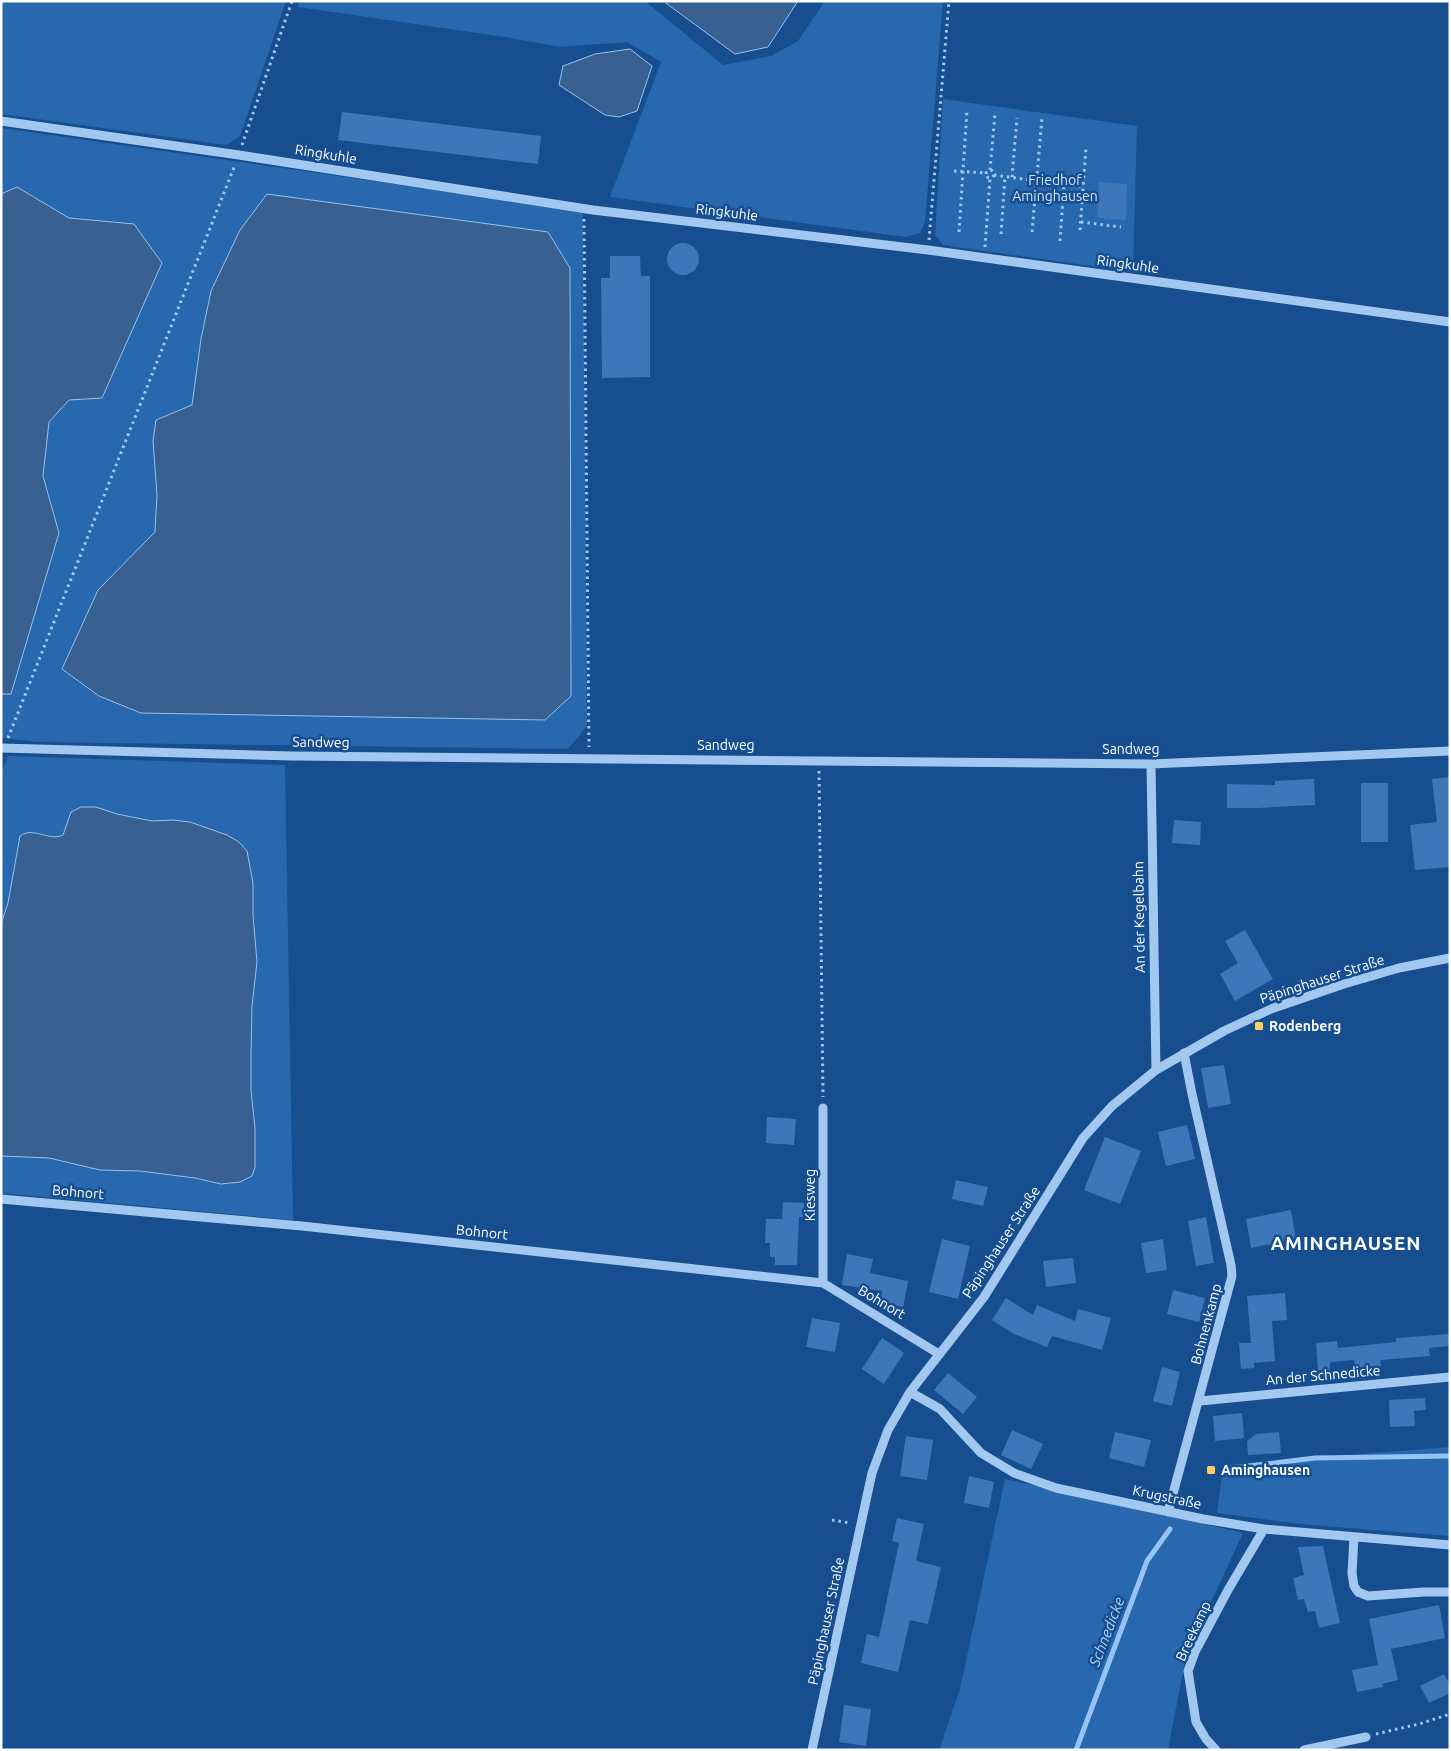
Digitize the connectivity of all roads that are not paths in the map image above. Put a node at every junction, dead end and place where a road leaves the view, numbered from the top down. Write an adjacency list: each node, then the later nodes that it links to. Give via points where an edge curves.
1 (1, 121): 2 (street, Ringkuhle, via 584,208 928,250)
2 (1450, 322)
3 (2, 751): 5 (street, Sandweg)
4 (1450, 751): 5 (street, Sandweg)
5 (1151, 764): 8 (street, An der Kegelbahn)
6 (1450, 958): 7 (street, Päpinghauser Straße, via 1399,968 1271,1009)
7 (1184, 1053): 8 (street, Päpinghauser Straße); 15 (street, Bohnenkamp, via 1232,1265 1232,1276)
8 (1156, 1070): 12 (street, Päpinghauser Straße, via 1112,1106 1083,1138 984,1297)
9 (824, 1108): 11 (street, Kiesweg)
10 (1, 1199): 11 (street, Bohnort, via 302,1226)
11 (823, 1283): 12 (street, Bohnort)
12 (939, 1354): 14 (street, Päpinghauser Straße)
13 (1450, 1377): 15 (street, An der Schnedicke)
14 (910, 1392): 16 (street, Krugstraße, via 940,1409 981,1453 1014,1473 1056,1488); 22 (street, Päpinghauser Straße, via 888,1430 872,1473)
15 (1200, 1401): 16 (street, Bohnenkamp)
16 (1168, 1512): 17 (street, Krugstraße)
17 (1264, 1529): 18 (street, Krugstraße); 23 (street, Breekamp, via 1228,1590 1188,1671 1196,1722)
18 (1354, 1537): 19 (street, Krugstraße); 20 (street, via 1352,1573 1358,1592 1368,1596)
19 (1450, 1545)
20 (1450, 1592)
21 (1366, 1737): 24 (street)
22 (812, 1750)
23 (1216, 1750)
24 (1304, 1750)

